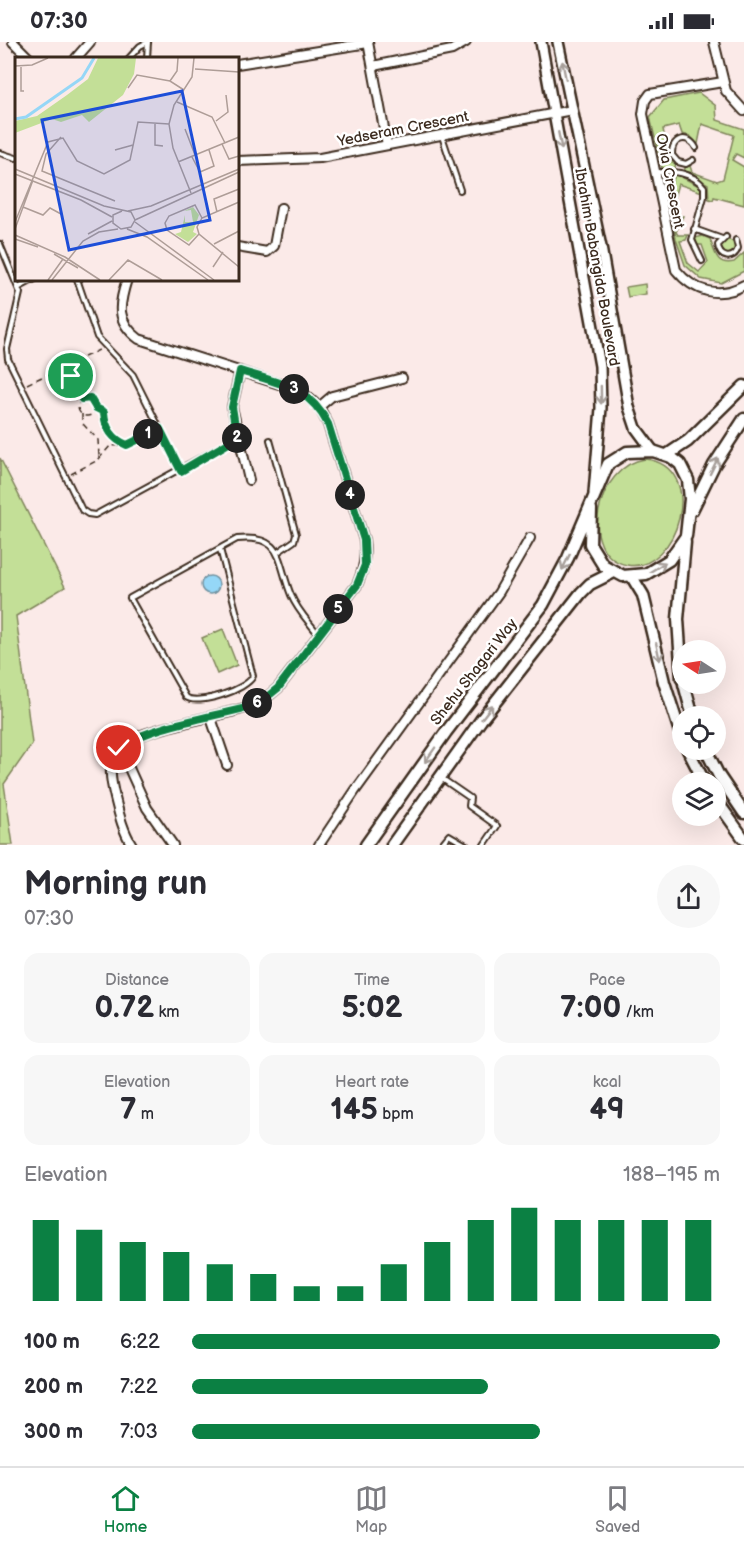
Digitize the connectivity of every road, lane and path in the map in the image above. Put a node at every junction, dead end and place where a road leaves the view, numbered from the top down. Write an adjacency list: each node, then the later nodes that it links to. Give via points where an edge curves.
1 (14, 42): 9 (street)
2 (90, 42): 10 (street)
3 (148, 42): 11 (lane); 12 (lane)
4 (368, 42): 13 (street); 14 (street)
5 (466, 42): 14 (street, via 452,50)
6 (540, 42): 18 (street, Ibrahim Babangida Boulevard)
7 (558, 42): 16 (street, Ibrahim Babangida Boulevard, one-way to 7)
8 (714, 42): 15 (street)
9 (28, 57)
10 (77, 57)
11 (130, 57)
12 (147, 57)
13 (238, 64)
14 (373, 66): 20 (street)
15 (723, 82): 17 (street, via 730,98); 28 (street, Ovia Crescent, via 655,92 646,97 643,114)
16 (572, 110): 18 (street, Yedseram Crescent); 59 (street, Ibrahim Babangida Boulevard, via 629,407 636,428)
17 (744, 111)
18 (555, 114): 19 (street, Yedseram Crescent); 65 (street, Ibrahim Babangida Boulevard, one-way to 65, via 600,366 601,408)
19 (442, 135): 20 (street, Yedseram Crescent); 29 (lane)
20 (387, 145): 25 (street, Yedseram Crescent, via 301,160)
21 (696, 148): 26 (lane, via 689,140 675,143 672,155)
22 (0, 153): 23 (lane)
23 (15, 158)
24 (693, 160): 26 (lane)
25 (238, 161)
26 (681, 163): 27 (lane)
27 (679, 172): 28 (lane); 31 (lane, via 704,187)
28 (655, 173): 42 (street, Ovia Crescent, via 676,270 688,283 706,291 726,293)
29 (459, 190)
30 (281, 208): 34 (street, via 271,251)
31 (694, 230): 35 (lane, via 724,238 718,248 723,256 733,256); 36 (lane, via 694,247)
32 (736, 240): 35 (lane)
33 (0, 243): 37 (lane)
34 (238, 246)
35 (741, 248)
36 (702, 261)
37 (15, 276)
38 (17, 280): 43 (lane)
39 (33, 280): 43 (lane)
40 (77, 280): 44 (lane, via 97,337)
41 (127, 280): 46 (street, via 120,303 122,321 128,331 139,339)
42 (744, 285)
43 (20, 287): 49 (lane, via 7,349)
44 (105, 347): 45 (path); 55 (lane, via 133,375)
45 (61, 368): 49 (path); 50 (path, via 82,392)
46 (240, 371): 51 (street, via 301,391); 56 (street, via 232,407)
47 (402, 378): 51 (street, via 332,396)
48 (744, 386): 60 (main road, via 688,441)
49 (21, 387): 63 (lane)
50 (82, 399): 52 (path, via 90,398); 53 (path, via 78,407)
51 (319, 407): 73 (street, via 328,424 366,553 357,585)
52 (96, 408): 53 (path, via 91,415); 58 (path, via 104,412 111,434)
53 (82, 414): 61 (path, via 82,423 98,440)
54 (744, 420): 66 (main road, one-way to 54, via 718,458)
55 (160, 429): 58 (path); 62 (lane)
56 (237, 438): 62 (lane); 64 (street)
57 (270, 440): 70 (lane, via 296,534 294,541)
58 (127, 445): 61 (path, via 110,446)
59 (653, 451): 60 (main road); 65 (main road, via 617,456 608,464)
60 (666, 455): 66 (main road, via 680,464 688,480)
61 (98, 460): 63 (path)
62 (181, 471): 63 (lane, via 95,514 82,510)
63 (64, 477)
64 (249, 480)
65 (592, 504): 71 (main road, via 590,544 596,557); 87 (main road, Shehu Shagari Way, one-way to 87, via 555,584 528,627 446,732)
66 (689, 516): 67 (main road)
67 (686, 536): 72 (main road, one-way to 67, via 663,565 679,550); 74 (main road)
68 (530, 538): 86 (street, via 499,592)
69 (220, 549): 69 (lane, via 130,598 191,702 244,686 253,676); 70 (lane, via 237,539 255,537 266,540)
70 (278, 552): 73 (lane, via 297,609)
71 (612, 573): 72 (main road); 80 (main road, one-way to 71, via 581,593)
72 (632, 577): 75 (main road, one-way to 75, via 643,595)
73 (318, 634): 76 (street, via 278,688 262,701)
74 (679, 640)
75 (672, 707)
76 (211, 718): 77 (street, via 129,740); 79 (street)
77 (112, 759): 84 (street, via 113,790 126,837); 85 (street, via 128,766 147,808)
78 (711, 760): 81 (main road)
79 (227, 765)
80 (440, 777): 88 (main road); 91 (lane, via 470,798 469,806 496,826)
81 (744, 813)
82 (726, 814): 83 (main road)
83 (744, 839)
84 (132, 845)
85 (173, 845)
86 (319, 845)
87 (366, 845)
88 (392, 845)
89 (441, 845): 90 (lane, via 449,835)
90 (466, 845)
91 (484, 845)

